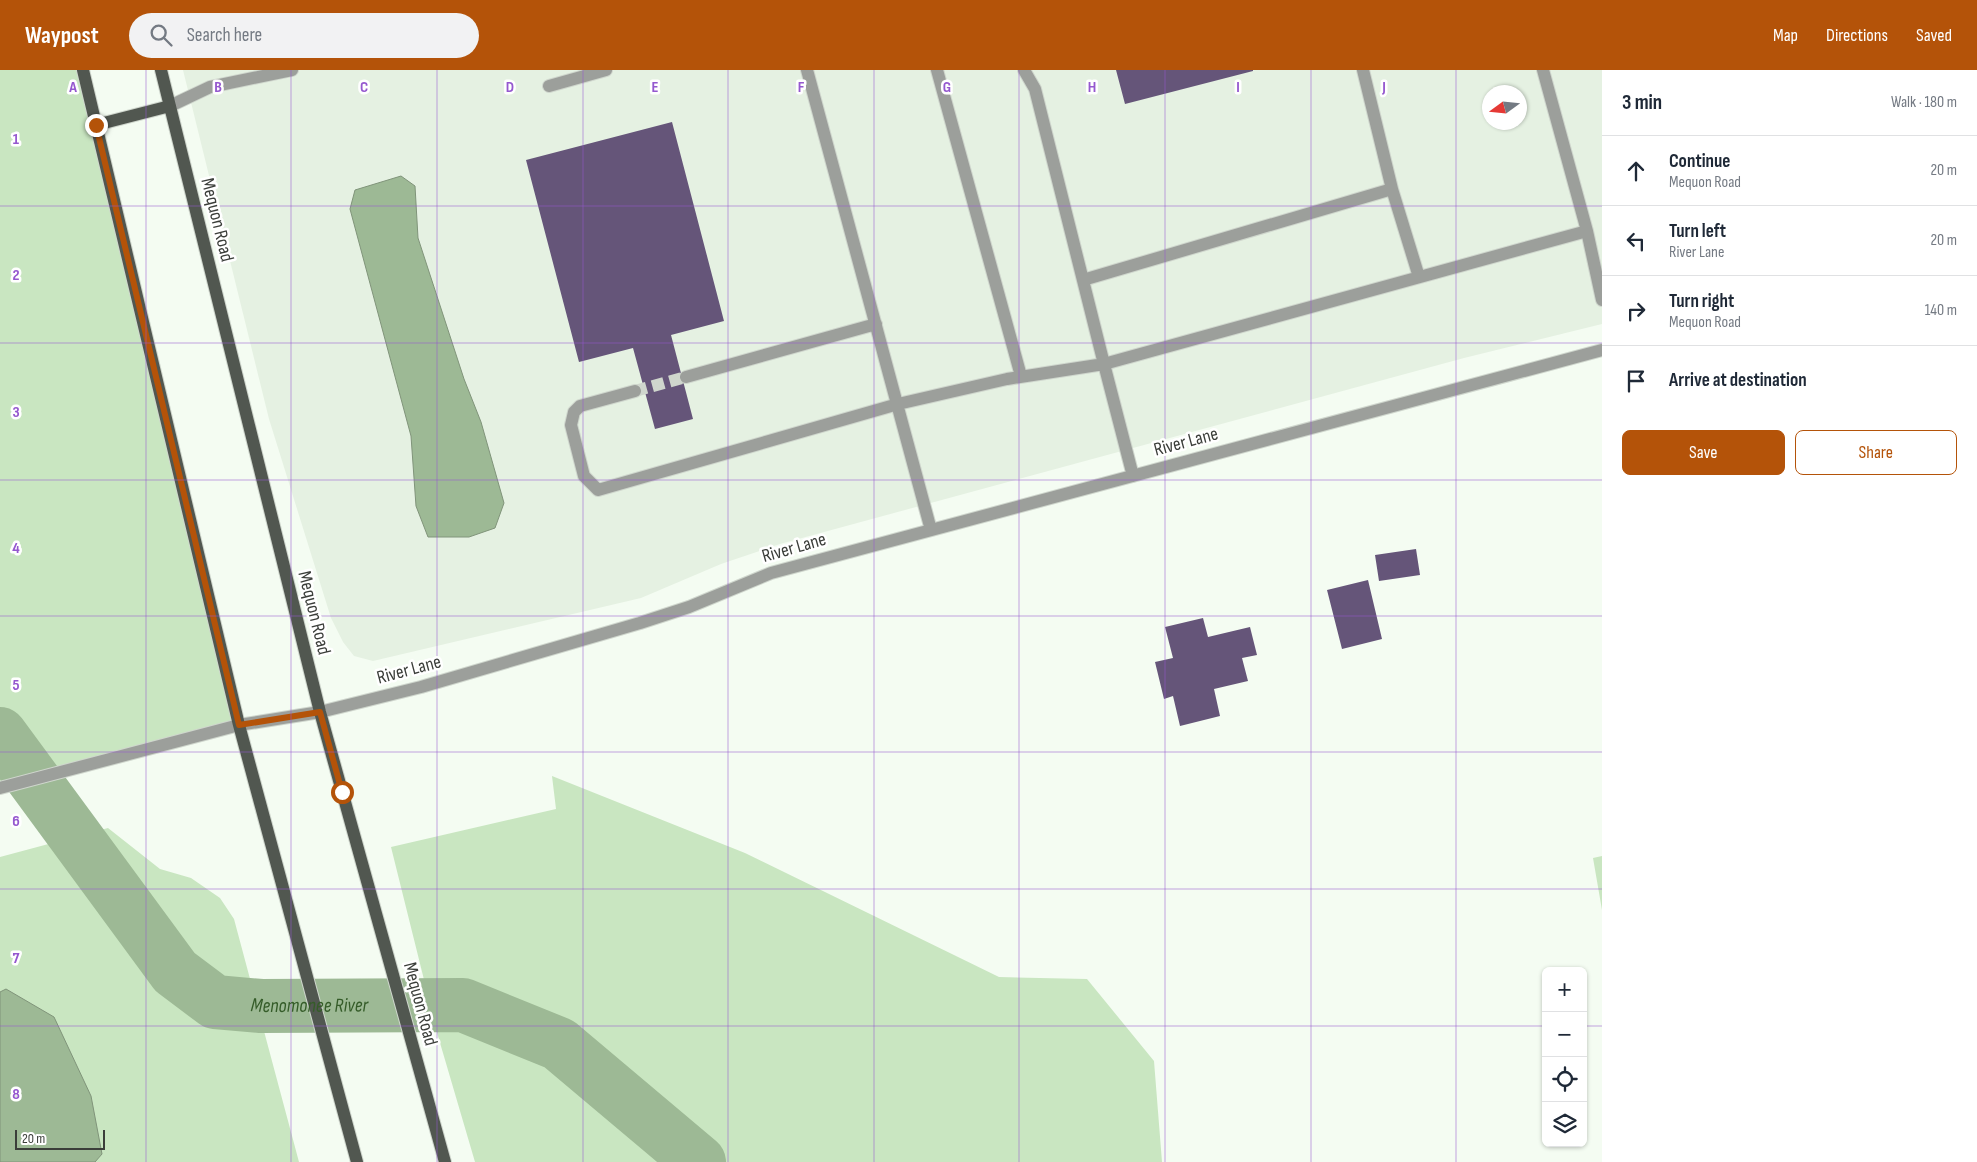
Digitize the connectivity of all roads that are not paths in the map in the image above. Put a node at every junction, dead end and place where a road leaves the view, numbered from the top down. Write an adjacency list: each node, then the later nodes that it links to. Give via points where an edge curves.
1 (82, 70): 12 (main road)
2 (161, 70): 11 (main road, Mequon Road)
3 (292, 70): 11 (street, via 210,87)
4 (606, 70): 10 (street)
5 (807, 70): 18 (street)
6 (937, 70): 21 (street)
7 (1024, 70): 16 (street, via 1035,89)
8 (1363, 70): 13 (street)
9 (1543, 70): 14 (street)
10 (549, 86)
11 (170, 106): 12 (main road); 27 (main road, Mequon Road)
12 (96, 125): 28 (main road)
13 (1392, 189): 15 (street); 16 (street)
14 (1586, 231): 15 (street); 17 (street)
15 (1419, 277): 20 (street)
16 (1083, 280): 20 (street)
17 (1602, 300)
18 (876, 324): 22 (street); 24 (street)
19 (1602, 350): 25 (street, River Lane)
20 (1104, 364): 21 (street); 25 (street)
21 (1021, 376): 24 (street)
22 (686, 377)
23 (635, 391): 24 (street, via 580,406 574,412 571,425 584,476 598,490)
24 (898, 404): 26 (street)
25 (1133, 476): 26 (street, River Lane)
26 (931, 530): 27 (street, River Lane, via 771,573 689,607 640,623 421,687)
27 (320, 712): 28 (street, River Lane); 31 (main road, Mequon Road)
28 (239, 725): 29 (street, River Lane); 30 (main road)
29 (0, 788)
30 (357, 1162)
31 (445, 1162)

